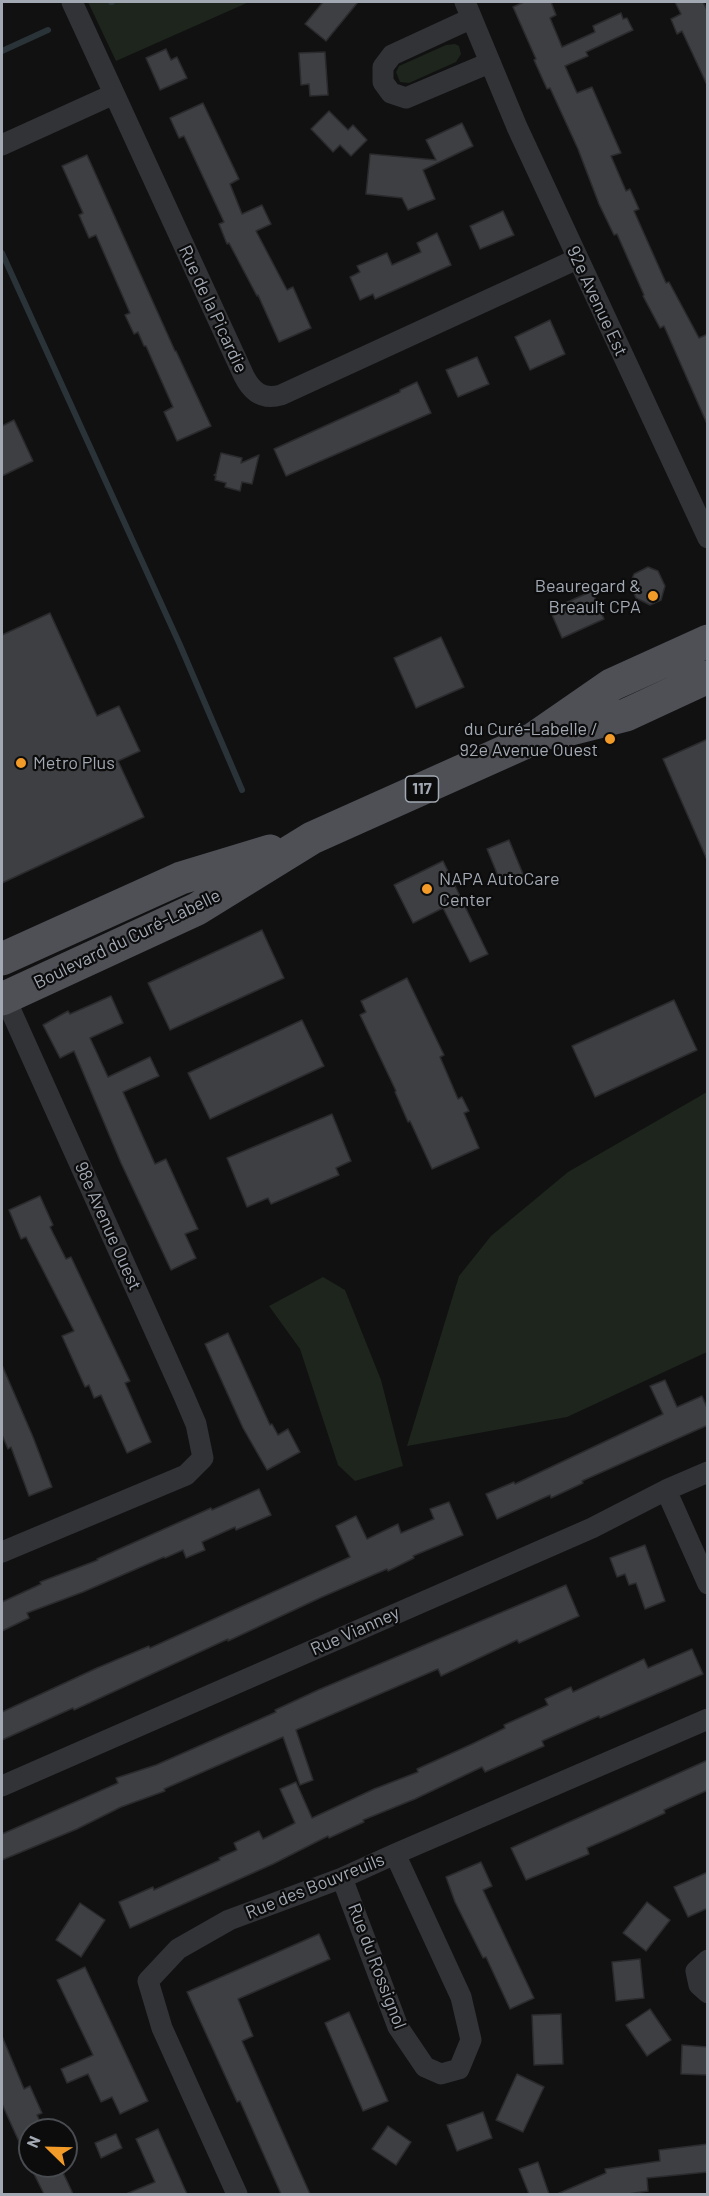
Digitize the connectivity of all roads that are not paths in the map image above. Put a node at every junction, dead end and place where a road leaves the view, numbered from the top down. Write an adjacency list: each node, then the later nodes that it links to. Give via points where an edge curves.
1 (72, 2): 4 (street, Rue de la Picardie)
2 (468, 10): 3 (street, 92e Avenue Est); 3 (street, 92e Avenue Est, via 392,55 383,66 383,82 390,93 406,98)
3 (489, 63): 6 (street, 92e Avenue Est)
4 (114, 94): 5 (street); 6 (street, Rue de la Picardie, via 244,376 259,394 281,394)
5 (2, 146)
6 (577, 260): 7 (street, 92e Avenue Est)
7 (708, 538)
8 (708, 641): 10 (main road, Boulevard du Curé-Labelle / 117, via 611,685)
9 (708, 677): 10 (main road, Boulevard du Curé-Labelle / 117, via 626,715)
10 (533, 739): 11 (main road, Boulevard du Curé-Labelle / 117)
11 (312, 838): 12 (main road, Boulevard du Curé-Labelle / 117, via 181,878); 13 (main road, Boulevard du Curé-Labelle / 117, via 197,909)
12 (2, 959)
13 (2, 996): 16 (street, 98e Avenue Ouest, via 184,1396 204,1458 186,1475)
14 (708, 1472): 15 (street, Rue Vianney)
15 (666, 1490): 17 (street); 19 (street, Rue Vianney, via 592,1527)
16 (2, 1552)
17 (708, 1584)
18 (708, 1719): 20 (street, Rue des Bouvreuils)
19 (2, 1786)
20 (395, 1854): 21 (street, Rue des Bouvreuils); 21 (street, Rue du Rossignol, via 461,1997 471,2040 459,2069 441,2074 424,2067 398,2026)
21 (342, 1878): 24 (street, Rue des Bouvreuils, via 229,1920 178,1949 148,1981 162,2028)
22 (708, 1960): 23 (street, via 696,1971 699,1985)
23 (708, 1993)
24 (237, 2194)

